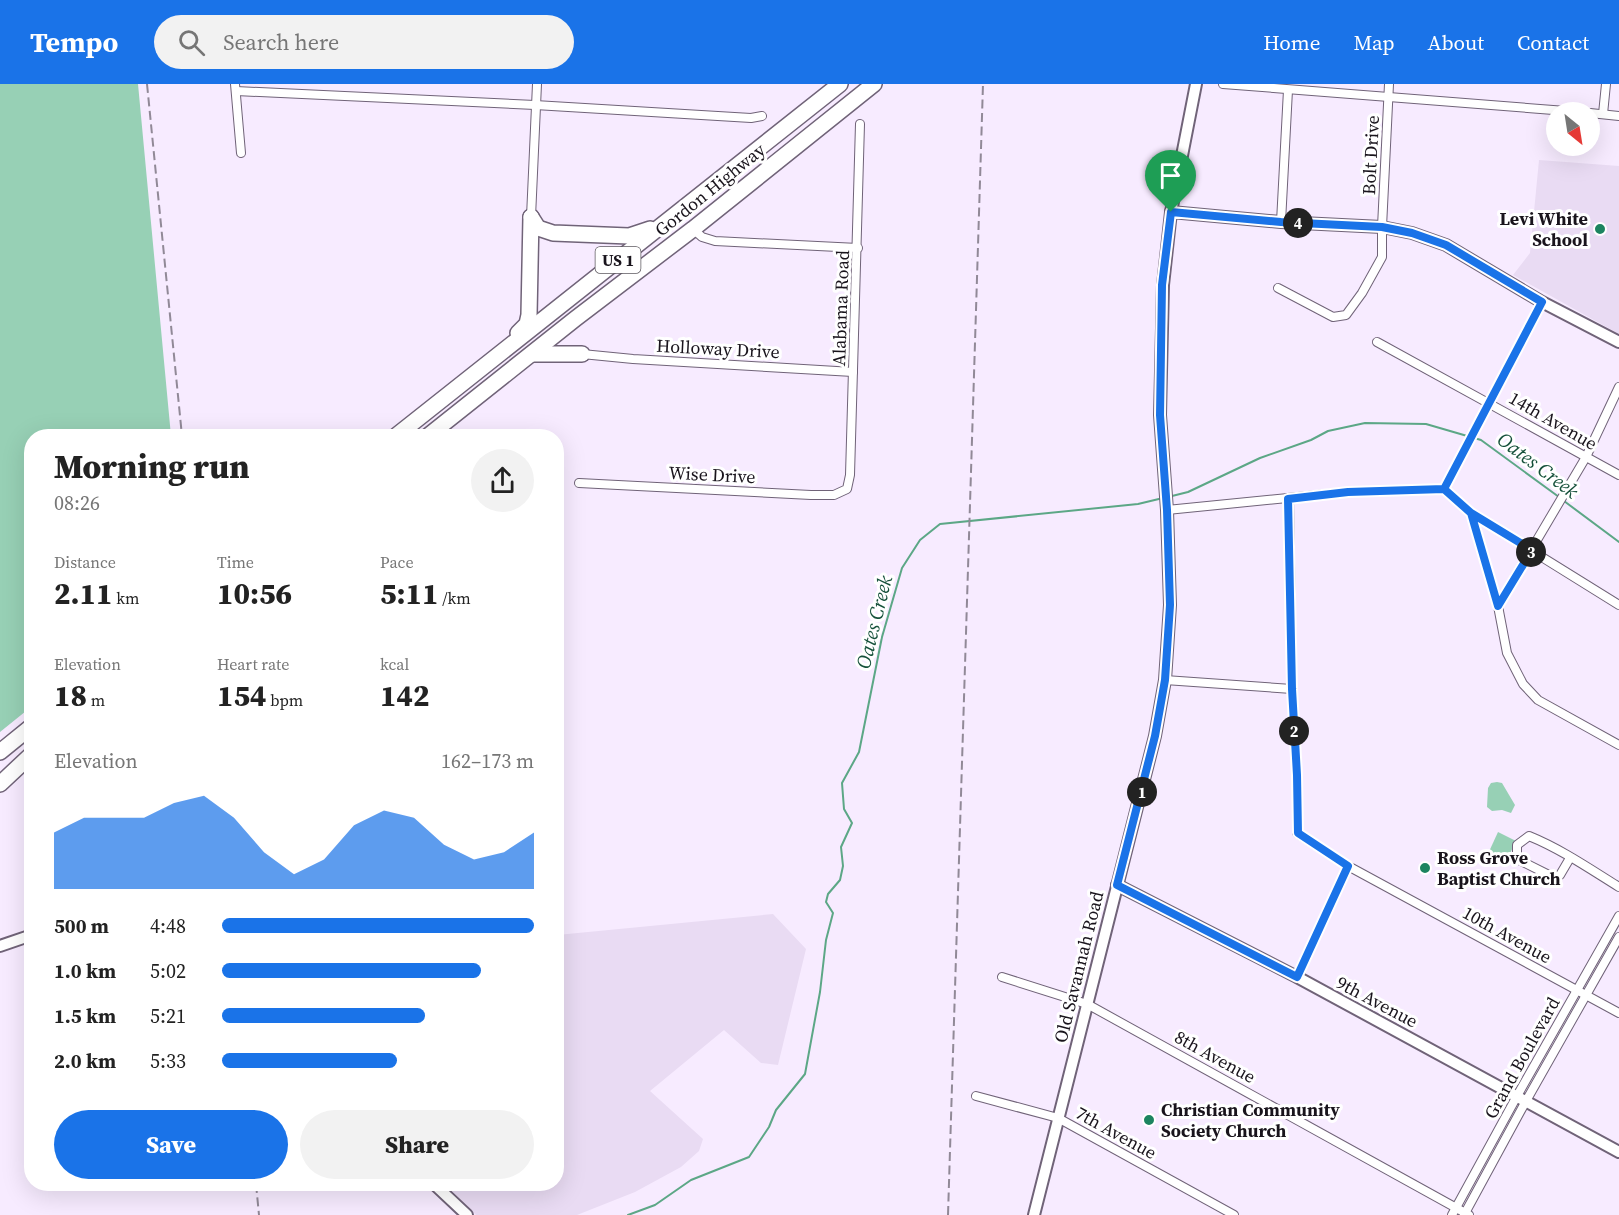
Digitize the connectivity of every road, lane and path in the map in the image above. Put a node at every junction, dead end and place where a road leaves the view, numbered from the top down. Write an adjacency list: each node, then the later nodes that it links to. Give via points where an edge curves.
1 (537, 84): 11 (street)
2 (840, 84): 22 (highway, Gordon Highway / US 1)
3 (874, 84): 24 (highway, Gordon Highway / US 1)
4 (1196, 84): 19 (street, Old Savannah Road)
5 (1223, 84): 9 (street)
6 (1389, 84): 10 (street, Bolt Drive)
7 (1606, 84): 14 (street)
8 (236, 88): 11 (street); 18 (street)
9 (1288, 90): 10 (street); 21 (street)
10 (1389, 97): 12 (street); 23 (street, Bolt Drive)
11 (535, 105): 16 (street); 20 (street)
12 (1546, 109)
13 (1600, 114): 14 (street)
14 (1604, 114): 15 (street)
15 (1619, 116)
16 (762, 117)
17 (860, 124): 25 (street, Alabama Road)
18 (241, 153)
19 (1171, 212): 21 (street); 45 (street, Old Savannah Road, via 1162,285 1160,415)
20 (531, 217): 22 (highway, via 538,228 552,233 629,236); 31 (highway, via 529,315 527,324)
21 (1281, 222): 23 (street)
22 (662, 225): 31 (highway, Gordon Highway / US 1)
23 (1382, 227): 26 (street, Bolt Drive, via 1382,256 1346,315 1333,317); 27 (street, via 1446,245)
24 (693, 229): 25 (street, via 715,241); 28 (highway, Gordon Highway / US 1)
25 (858, 248): 34 (street, Alabama Road)
26 (1278, 288)
27 (1542, 302): 30 (street); 36 (street)
28 (575, 319): 32 (highway, Gordon Highway / US 1); 33 (highway, via 570,343)
29 (1377, 342): 36 (street, 14th Avenue)
30 (1619, 342)
31 (508, 348): 37 (highway, Gordon Highway / US 1)
32 (532, 354): 33 (highway); 38 (highway, Gordon Highway / US 1)
33 (582, 354): 34 (street, Holloway Drive)
34 (853, 372): 43 (street, Alabama Road, via 850,475)
35 (1619, 387): 39 (street)
36 (1489, 402): 39 (street, 14th Avenue); 42 (street)
37 (405, 429)
38 (437, 429)
39 (1586, 457): 40 (street, 14th Avenue); 47 (street)
40 (1619, 475)
41 (579, 483): 43 (street, Wise Drive, via 811,495)
42 (1444, 489): 44 (street, via 1348,492); 46 (street)
43 (844, 492)
44 (1288, 499): 45 (street); 51 (street)
45 (1166, 500): 50 (street, Old Savannah Road, via 1170,605)
46 (1471, 513): 47 (street); 49 (street)
47 (1532, 550): 48 (street); 49 (street)
48 (1619, 605)
49 (1498, 606): 53 (street, via 1507,653 1522,684 1538,700)
50 (1165, 680): 51 (street); 59 (street, Old Savannah Road, via 1155,736)
51 (1292, 689): 58 (street, 10th Avenue, via 1298,833)
52 (24, 732): 54 (highway)
53 (1619, 746)
54 (0, 752)
55 (24, 762): 56 (highway)
56 (0, 784)
57 (1570, 858): 57 (street, via 1555,878 1517,860 1517,845 1529,836); 60 (street)
58 (1348, 866): 66 (street); 67 (street, 10th Avenue)
59 (1117, 885): 66 (street, 9th Avenue); 69 (street, Old Savannah Road)
60 (1619, 887)
61 (1619, 916): 67 (street, Grand Boulevard)
62 (24, 937): 64 (street)
63 (1619, 937): 68 (street, Grand Boulevard)
64 (0, 946)
65 (1002, 977): 69 (street, 8th Avenue)
66 (1297, 977): 72 (street, 9th Avenue)
67 (1577, 990): 68 (street, 10th Avenue); 72 (street, Grand Boulevard)
68 (1587, 996): 70 (street, 10th Avenue); 72 (street, Grand Boulevard)
69 (1087, 1004): 73 (street, Old Savannah Road); 76 (street, 8th Avenue)
70 (1619, 1013)
71 (976, 1096): 73 (street, 7th Avenue)
72 (1521, 1098): 74 (street, 9th Avenue); 76 (street, Grand Boulevard); 77 (street, Grand Boulevard)
73 (1058, 1118): 79 (street, Old Savannah Road); 80 (street, 7th Avenue)
74 (1619, 1152)
75 (441, 1191): 78 (street)
76 (1454, 1211): 77 (street, 8th Avenue)
77 (1466, 1214)
78 (467, 1215)
79 (1034, 1215)
80 (1234, 1215)

